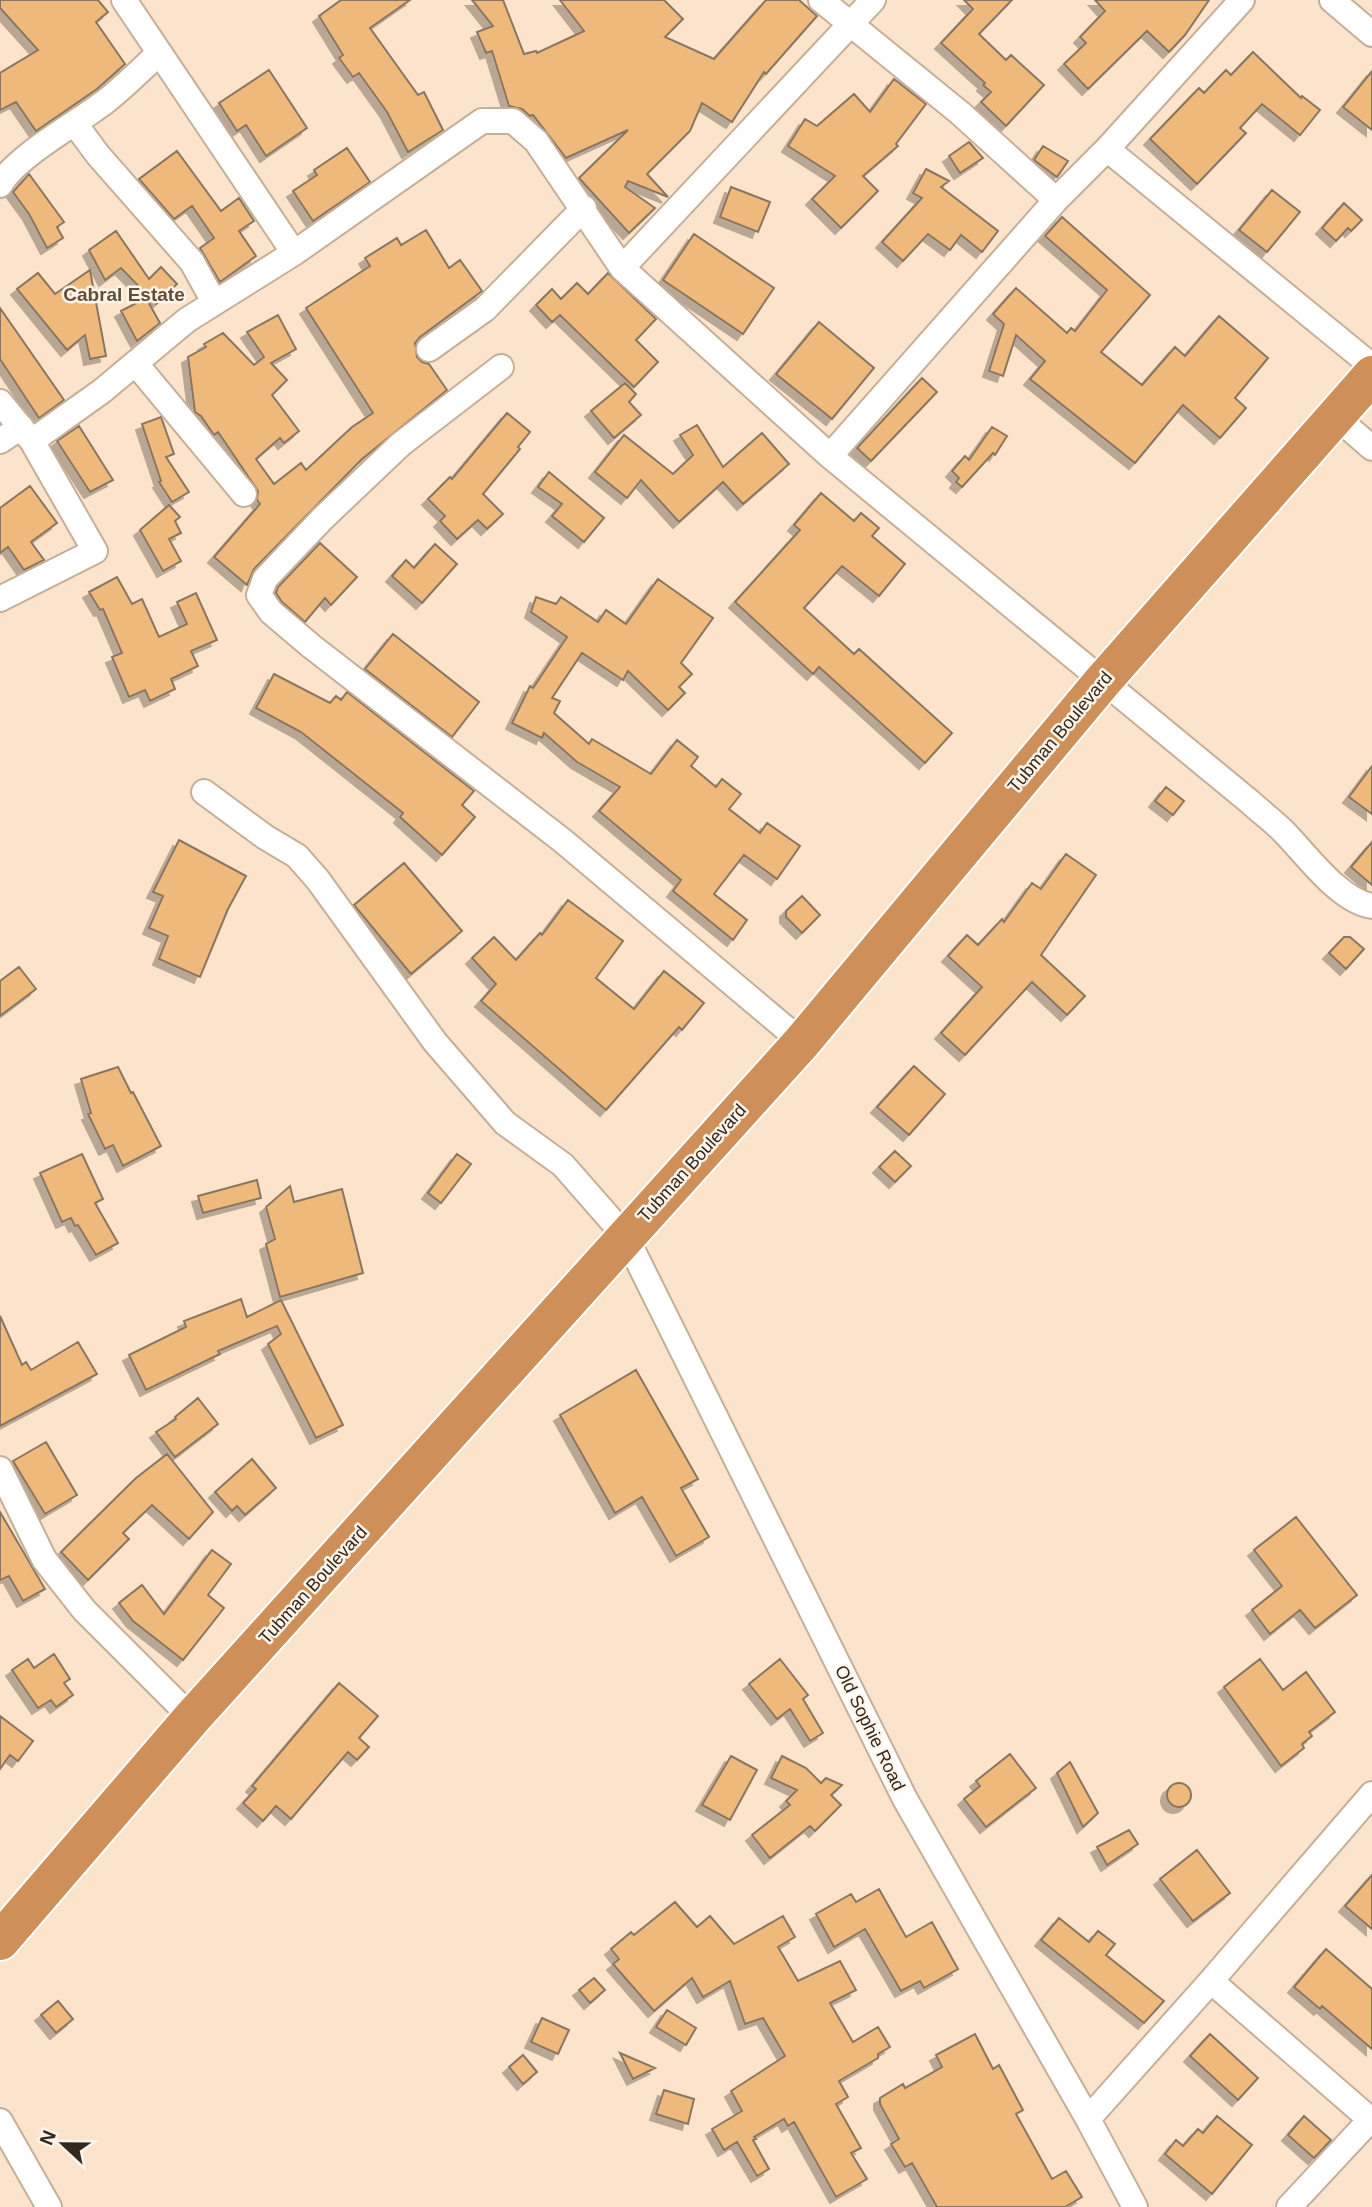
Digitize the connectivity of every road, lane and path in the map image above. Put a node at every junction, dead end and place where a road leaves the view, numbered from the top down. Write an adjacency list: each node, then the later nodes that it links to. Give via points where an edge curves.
1 (124, 0): 8 (street)
2 (821, 0): 6 (street)
3 (873, 0): 6 (street)
4 (1242, 0): 10 (street)
5 (1332, 0): 7 (street)
6 (850, 26): 12 (street, via 960,113); 15 (street)
7 (1372, 34)
8 (159, 53): 9 (street); 14 (street)
9 (75, 124): 11 (street, via 22,160); 16 (street, via 192,262)
10 (1107, 149): 12 (street); 19 (street)
11 (0, 185)
12 (1056, 200): 27 (street)
13 (584, 208): 14 (street, via 536,141 513,121 482,121); 15 (street); 17 (street, via 485,309)
14 (294, 253): 16 (street)
15 (622, 268): 27 (street)
16 (214, 302): 18 (street)
17 (429, 349)
18 (136, 364): 24 (street, via 102,391); 28 (street)
19 (1372, 366)
20 (501, 367): 33 (street, via 401,444 323,517 265,579 258,595 311,646 563,841)
21 (1372, 374): 23 (highway, Tubman Boulevard)
22 (0, 402): 24 (street)
23 (1335, 416): 26 (street); 30 (highway, Tubman Boulevard)
24 (26, 434): 25 (street); 29 (street, via 95,551)
25 (0, 441)
26 (1372, 448)
27 (830, 456): 30 (street)
28 (244, 494)
29 (0, 599)
30 (1102, 681): 32 (street, via 1258,809 1344,892); 33 (highway, Tubman Boulevard)
31 (204, 792): 34 (street, Old Sophie Road, via 297,856 435,1042 505,1123 563,1165)
32 (1372, 906)
33 (802, 1042): 34 (highway, Tubman Boulevard)
34 (626, 1237): 36 (highway, Tubman Boulevard); 40 (street, Old Sophie Road, via 905,1799)
35 (0, 1469): 36 (street, via 44,1559 84,1611)
36 (192, 1718): 38 (highway, Tubman Boulevard)
37 (1372, 1794): 39 (street)
38 (0, 1941)
39 (1211, 1981): 40 (street); 41 (street)
40 (1087, 2119): 44 (street, Old Sophie Road)
41 (1372, 2120): 45 (street)
42 (0, 2121): 43 (street)
43 (49, 2207)
44 (1134, 2207)
45 (1289, 2207)

